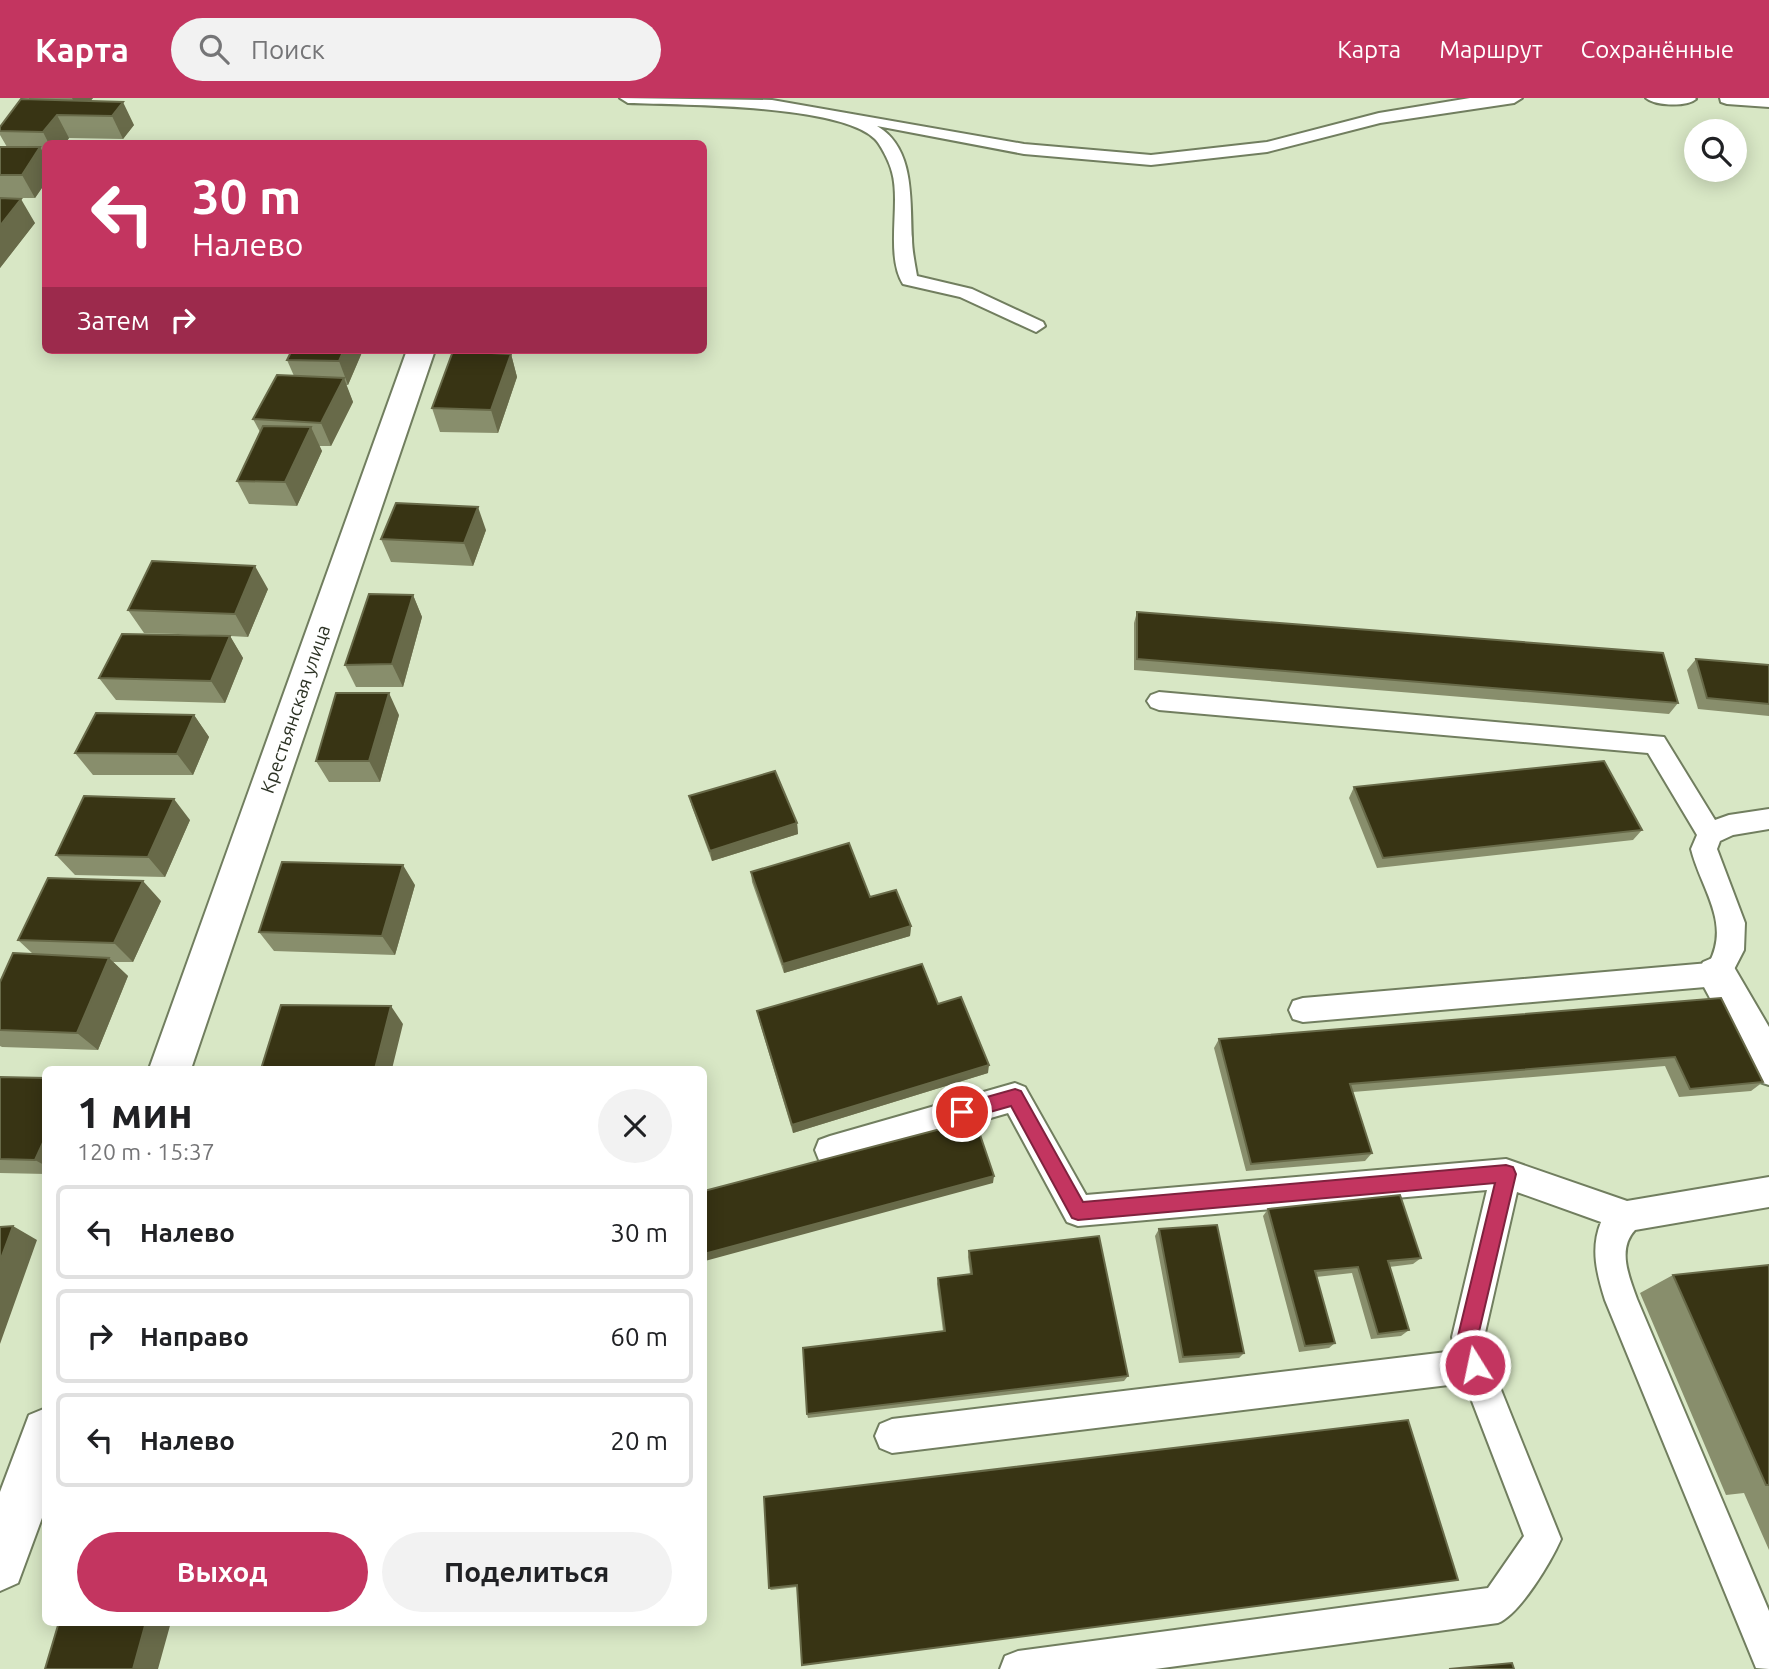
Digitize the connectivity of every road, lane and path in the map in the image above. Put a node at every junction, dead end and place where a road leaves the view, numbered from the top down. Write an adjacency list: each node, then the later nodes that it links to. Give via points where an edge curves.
1 (628, 98): 7 (lane, via 772,105)
2 (1514, 98): 7 (lane, via 1379,118 1267,147 1151,160 1024,149)
3 (1654, 98): 4 (lane)
4 (1688, 99)
5 (1727, 99): 6 (lane)
6 (1769, 102)
7 (847, 116): 8 (lane, via 882,136 901,173 909,280 966,293)
8 (1036, 326)
9 (420, 354): 15 (street, Крестьянская улица)
10 (1159, 701): 12 (lane, via 1655,744)
11 (1769, 819): 12 (lane, via 1729,825)
12 (1710, 834): 13 (lane, via 1704,849 1732,923 1730,950)
13 (1717, 974): 14 (lane); 16 (street)
14 (1303, 1010)
15 (171, 1066)
16 (1769, 1066)
17 (830, 1150): 18 (lane, via 1015,1097 1078,1211)
18 (1506, 1174): 20 (lane); 21 (lane, via 1468,1336)
19 (1769, 1192): 20 (lane)
20 (1628, 1216): 25 (lane, via 1612,1232 1610,1265 1621,1300)
21 (1475, 1365): 22 (lane); 26 (lane, via 1543,1539 1498,1605)
22 (892, 1436)
23 (42, 1444): 24 (street)
24 (0, 1565)
25 (1769, 1655)
26 (1018, 1669)

